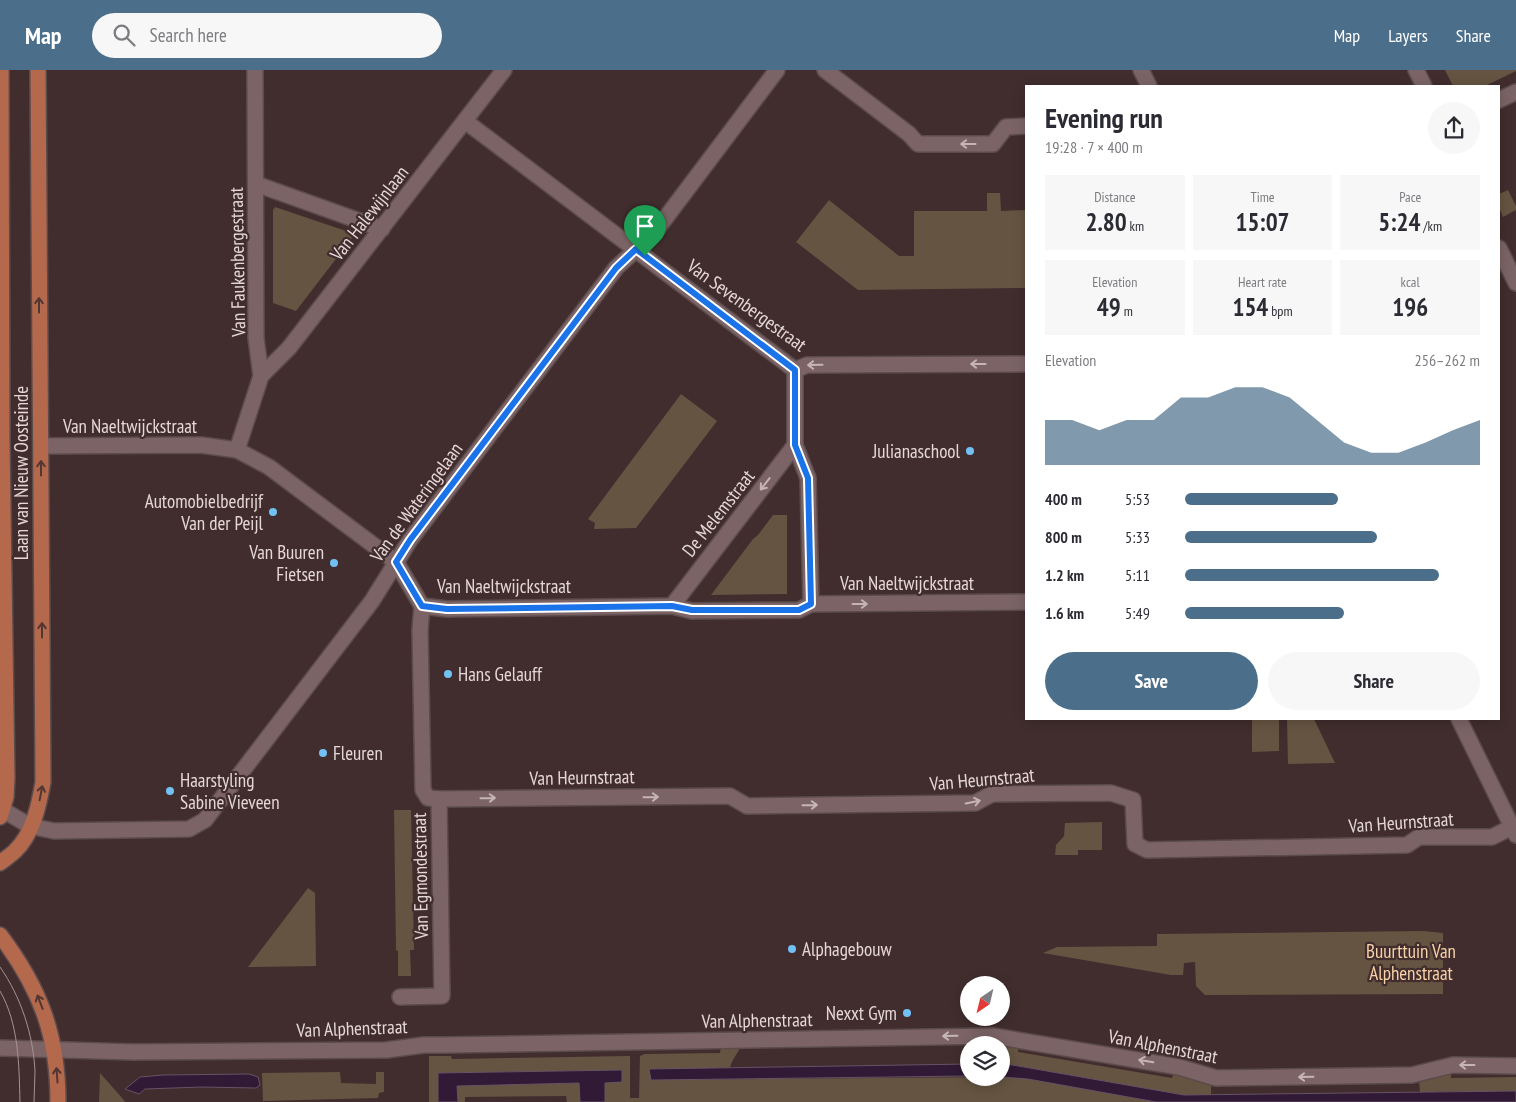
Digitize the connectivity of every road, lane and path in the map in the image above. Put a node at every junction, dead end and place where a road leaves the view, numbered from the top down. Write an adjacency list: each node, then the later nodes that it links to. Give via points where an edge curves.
1 (1, 70): 19 (main road, Laan van Nieuw Oosteinde)
2 (38, 70): 25 (main road, Laan van Nieuw Oosteinde, one-way to 2)
3 (255, 70): 15 (street, Van Faukenbergestraat)
4 (504, 70): 13 (street, Van Halewijnlaan)
5 (777, 70): 17 (street, Van de Wateringelaan, via 654,232)
6 (825, 70): 14 (street, one-way to 6, via 1006,127 993,144 918,144)
7 (1141, 70): 9 (street)
8 (1416, 70): 10 (street)
9 (1149, 85)
10 (1424, 85)
11 (1516, 92): 12 (street)
12 (1500, 100)
13 (465, 121): 16 (street, Van Halewijnlaan); 17 (street, Van Sevenbergestraat)
14 (1025, 126)
15 (256, 184): 16 (street); 23 (street, Van Faukenbergestraat, via 256,338)
16 (382, 229): 23 (street, Van Halewijnlaan, via 289,348)
17 (636, 249): 22 (street, Van Sevenbergestraat); 27 (street, Van de Wateringelaan, via 616,268)
18 (1500, 250): 20 (street)
19 (1, 279): 34 (main road, Laan van Nieuw Oosteinde, via 7,778)
20 (1516, 283)
21 (1025, 364): 22 (street, Van Sevenbergestraat, one-way to 22, via 807,365)
22 (795, 370): 24 (street)
23 (261, 376): 26 (street, Van Faukenbergestraat)
24 (795, 445): 29 (street, via 808,478); 31 (street, De Melemstraat, one-way to 31)
25 (40, 446): 26 (street, Van Naeltwijckstraat, via 201,445); 35 (main road, Laan van Nieuw Oosteinde, one-way to 25, via 43,782)
26 (237, 450): 27 (street, Van Naeltwijckstraat, via 269,467)
27 (396, 562): 30 (street, Van Naeltwijckstraat); 35 (street, Van de Wateringelaan, via 372,601 206,820 189,829 54,831)
28 (1025, 602): 29 (street, Van Naeltwijckstraat, one-way to 28)
29 (811, 604): 31 (street, Van Naeltwijckstraat, via 799,610 692,610)
30 (422, 606): 31 (street, Van Naeltwijckstraat, via 447,609); 33 (street, Van Egmondestraat, via 423,790 428,798)
31 (672, 606)
32 (1459, 720): 36 (street)
33 (440, 799): 36 (street, Van Heurnstraat, one-way to 36, via 730,796 747,806 975,803 992,794 1111,793 1133,800 1135,844 1147,850 1406,845 1419,837 1492,837); 39 (street, Van Egmondestraat, via 442,996)
34 (1, 814): 35 (street, Van de Wateringelaan)
35 (30, 826): 37 (main road, Laan van Nieuw Oosteinde, via 16,850)
36 (1514, 831)
37 (0, 863)
38 (0, 935): 41 (main road, one-way to 38, via 48,1022 29,977)
39 (400, 997)
40 (0, 1048): 41 (street, Van Alphenstraat)
41 (54, 1049): 42 (street, Van Alphenstraat, one-way to 41, via 1453,1065 1412,1075 1216,1078 1179,1067 993,1036 424,1046 377,1050 133,1052); 43 (main road, one-way to 41)
42 (1516, 1066)
43 (58, 1102)

